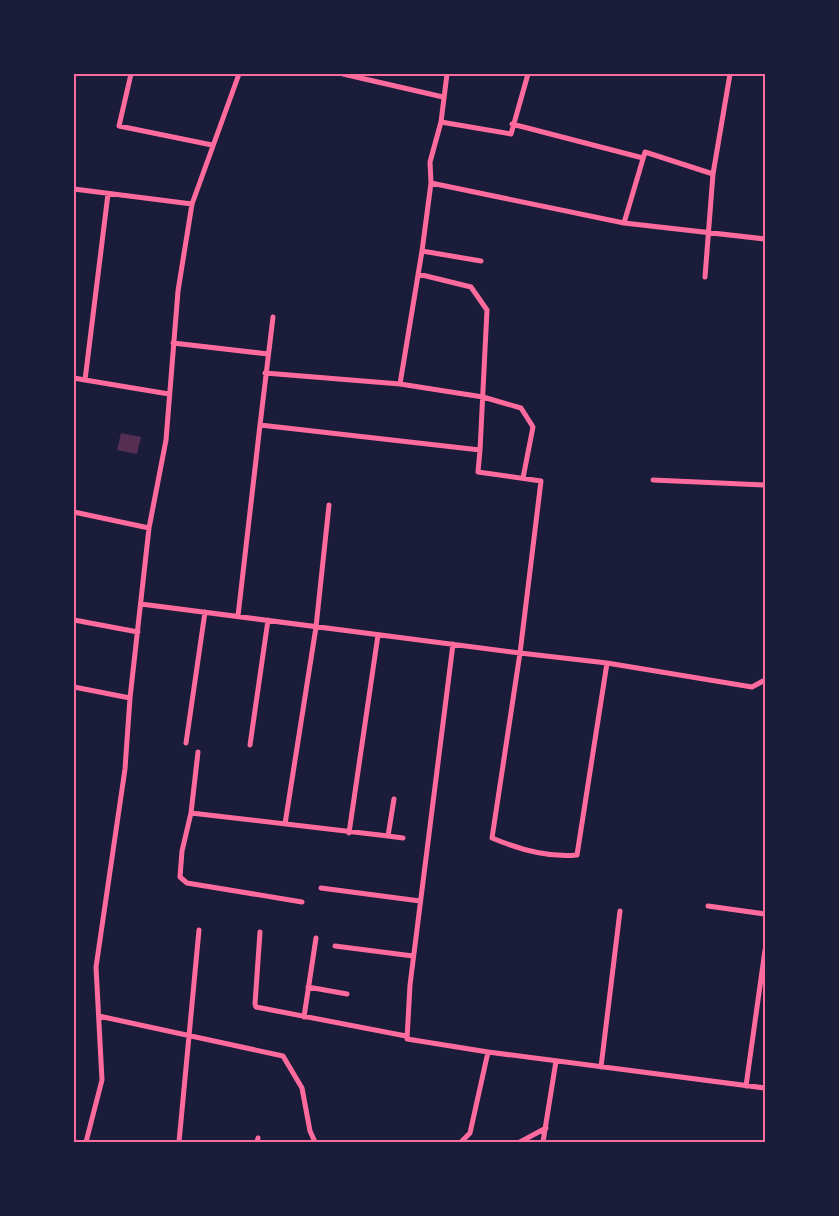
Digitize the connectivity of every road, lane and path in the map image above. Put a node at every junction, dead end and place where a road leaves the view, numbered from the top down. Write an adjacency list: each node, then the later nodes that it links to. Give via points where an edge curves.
1 (131, 74): 10 (street, via 119,126)
2 (239, 74): 10 (street)
3 (343, 74): 7 (street)
4 (447, 74): 7 (street)
5 (528, 74): 9 (street)
6 (730, 74): 12 (street)
7 (443, 97): 8 (street)
8 (441, 122): 9 (street, via 511,134); 13 (street, via 430,162)
9 (512, 124): 11 (street)
10 (212, 145): 16 (street)
11 (643, 158): 12 (street, via 645,152); 17 (street)
12 (713, 174): 18 (street)
13 (431, 182): 17 (street); 20 (street)
14 (74, 189): 15 (street)
15 (108, 194): 16 (street); 29 (street)
16 (192, 204): 25 (street)
17 (624, 223): 18 (street)
18 (707, 233): 19 (street); 23 (street)
19 (765, 239)
20 (422, 251): 21 (street); 22 (street)
21 (481, 261)
22 (418, 274): 30 (street); 32 (street, via 471,287 487,310)
23 (705, 277)
24 (273, 317): 26 (street)
25 (173, 343): 26 (street); 31 (street)
26 (268, 354): 27 (street)
27 (265, 374): 30 (street); 33 (street)
28 (74, 378): 29 (street)
29 (85, 380): 31 (street)
30 (400, 384): 32 (street)
31 (168, 394): 40 (street, via 166,440)
32 (483, 397): 34 (street); 35 (street, via 521,408 533,427)
33 (260, 425): 34 (street); 43 (street)
34 (480, 450): 35 (street, via 478,472)
35 (523, 478): 50 (street, via 541,481)
36 (653, 480): 37 (street)
37 (765, 485)
38 (329, 505): 46 (street)
39 (74, 512): 40 (street)
40 (149, 528): 41 (street)
41 (141, 604): 42 (street); 47 (street)
42 (205, 612): 43 (street); 55 (street)
43 (238, 616): 45 (street)
44 (74, 620): 47 (street)
45 (268, 620): 46 (street); 56 (street)
46 (316, 626): 48 (street); 60 (street)
47 (138, 632): 54 (street)
48 (378, 635): 49 (street); 61 (street)
49 (453, 644): 50 (street); 65 (street)
50 (520, 652): 51 (street); 51 (street, via 492,838 513,847 561,857 576,855)
51 (607, 663): 52 (street, via 752,687)
52 (765, 680)
53 (74, 688): 54 (street)
54 (130, 698): 78 (street, via 125,769 96,966)
55 (186, 743)
56 (250, 745)
57 (198, 752): 59 (street)
58 (394, 799): 62 (street)
59 (191, 813): 60 (street); 66 (street, via 182,851 180,877 183,880)
60 (285, 824): 61 (street)
61 (350, 833): 62 (street)
62 (388, 836): 63 (street)
63 (403, 838)
64 (321, 888): 65 (street)
65 (420, 901): 75 (street)
66 (302, 902)
67 (708, 906): 69 (street)
68 (620, 911): 84 (street)
69 (765, 914)
70 (199, 930): 80 (street)
71 (260, 932): 79 (street, via 254,1004 270,1011)
72 (316, 938): 76 (street)
73 (335, 946): 75 (street)
74 (765, 950): 85 (street)
75 (413, 956): 81 (street)
76 (308, 987): 77 (street); 79 (street)
77 (347, 994)
78 (99, 1016): 80 (street); 88 (street, via 102,1080)
79 (304, 1017): 81 (street)
80 (188, 1036): 89 (street); 90 (street, via 283,1056 302,1088)
81 (406, 1036): 82 (street, via 409,1040)
82 (488, 1052): 83 (street); 91 (street, via 470,1133)
83 (556, 1061): 84 (street); 87 (street)
84 (600, 1067): 85 (street)
85 (746, 1086): 86 (street)
86 (765, 1088)
87 (546, 1128): 92 (street); 93 (street)
88 (86, 1142)
89 (179, 1142)
90 (315, 1142)
91 (461, 1142)
92 (520, 1142)
93 (543, 1142)

